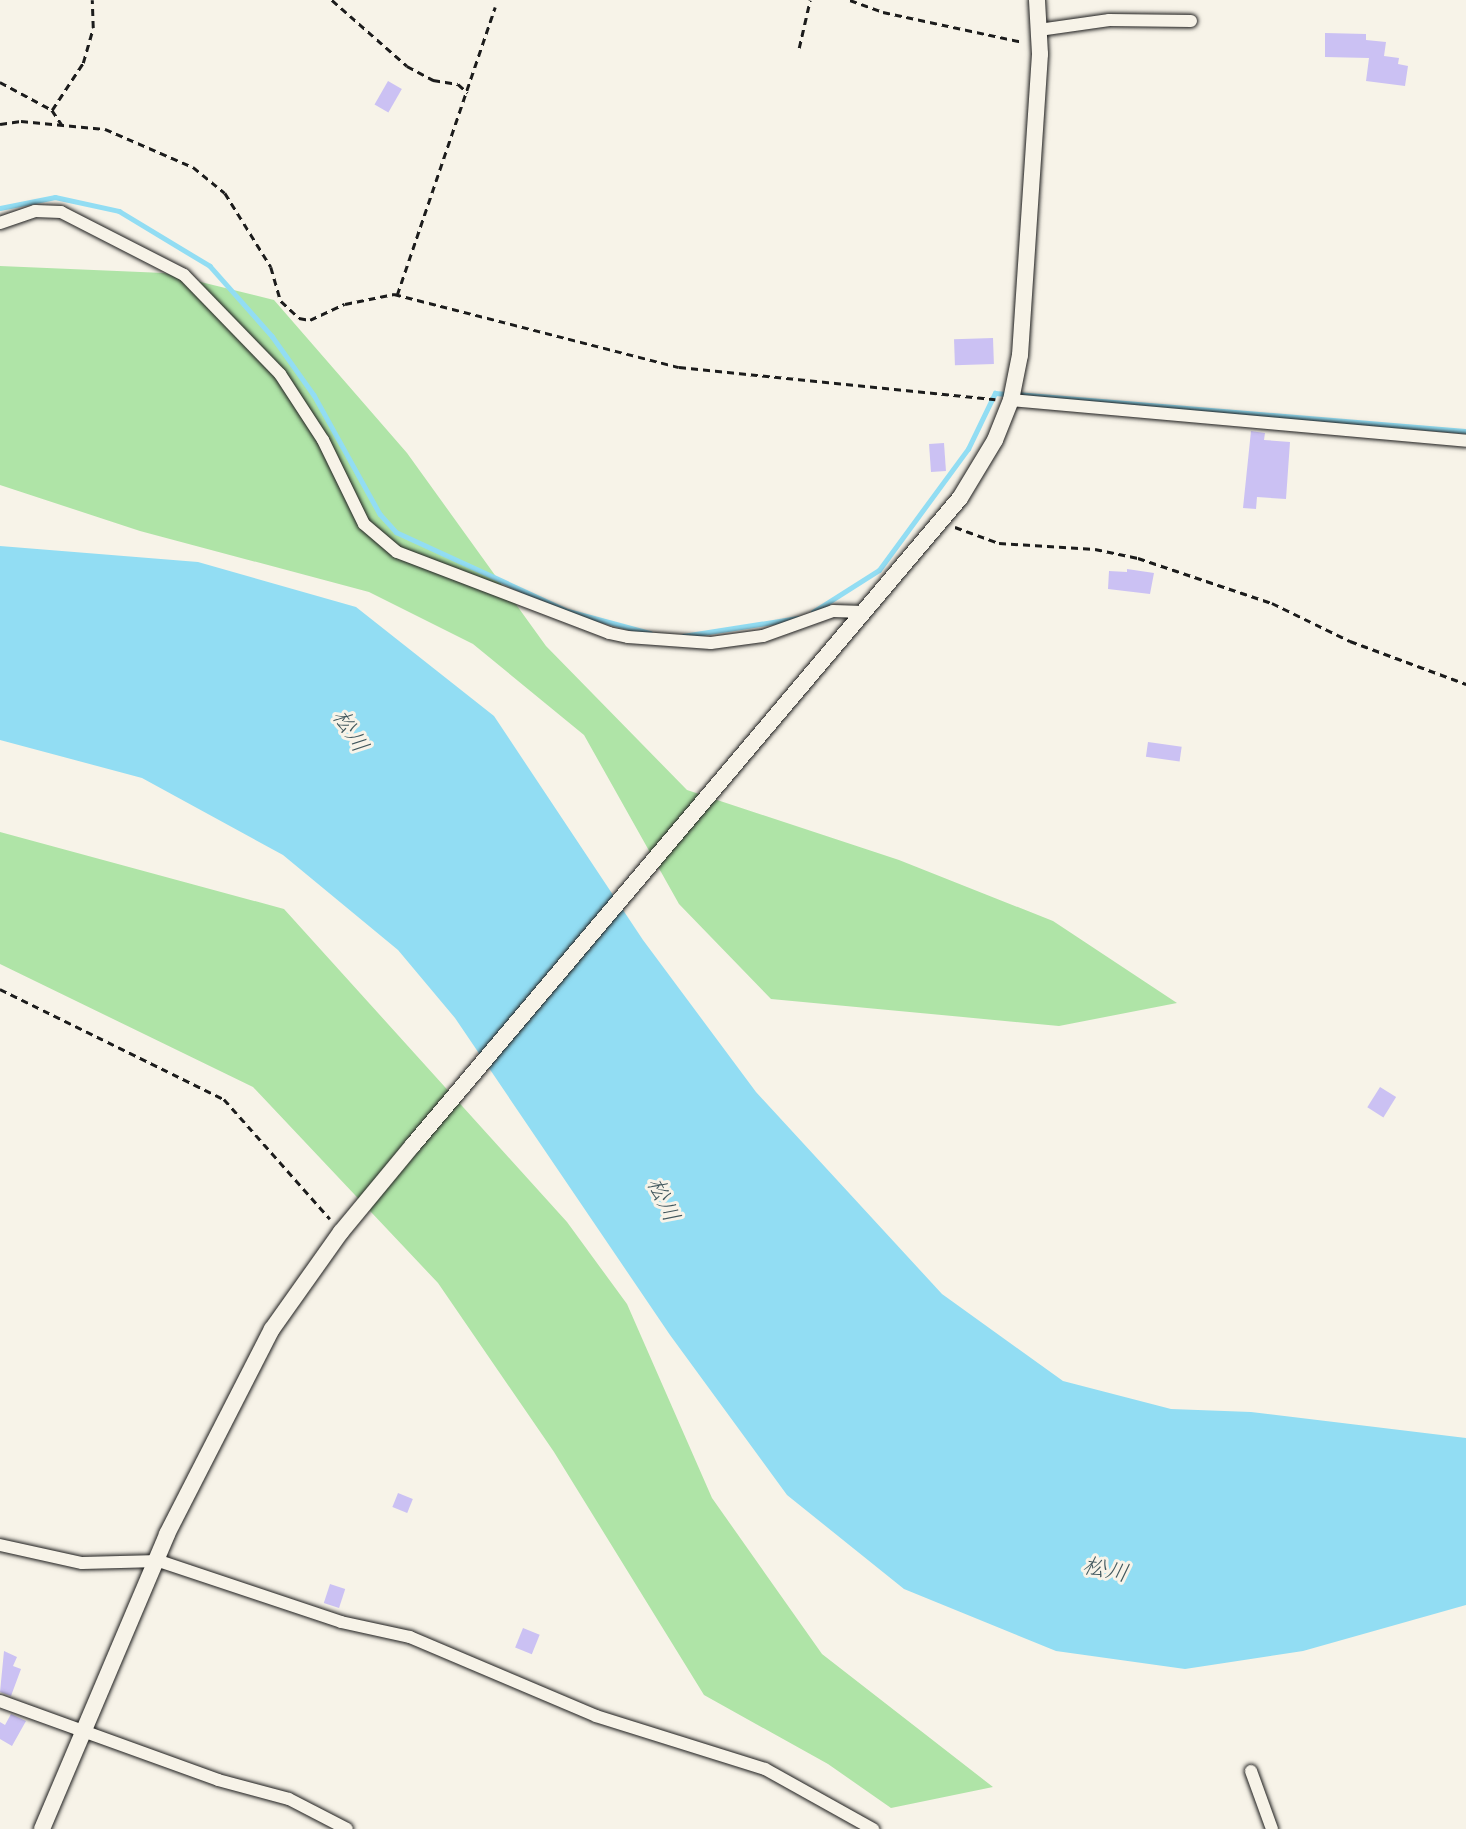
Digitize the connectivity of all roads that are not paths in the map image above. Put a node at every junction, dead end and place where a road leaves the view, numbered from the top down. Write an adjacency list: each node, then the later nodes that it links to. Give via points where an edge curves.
1 (1037, 0): 3 (street)
2 (1191, 21): 3 (street, via 1130,19)
3 (1039, 37): 5 (street, via 1020,355)
4 (0, 223): 7 (street, via 35,211 61,212 184,275 280,374 323,440 364,524 397,552 628,637 711,643 763,636 833,611)
5 (1011, 400): 6 (street); 7 (street, via 995,440 941,520)
6 (1466, 441)
7 (864, 611): 9 (street, via 341,1233 272,1329)
8 (0, 1545): 9 (street, via 82,1563)
9 (155, 1562): 11 (street); 15 (street, via 341,1622 423,1642 596,1716 765,1769)
10 (0, 1701): 11 (street)
11 (83, 1732): 13 (street); 14 (street, via 218,1780 281,1796)
12 (1251, 1771): 16 (street)
13 (42, 1829)
14 (347, 1829)
15 (873, 1829)
16 (1272, 1829)

